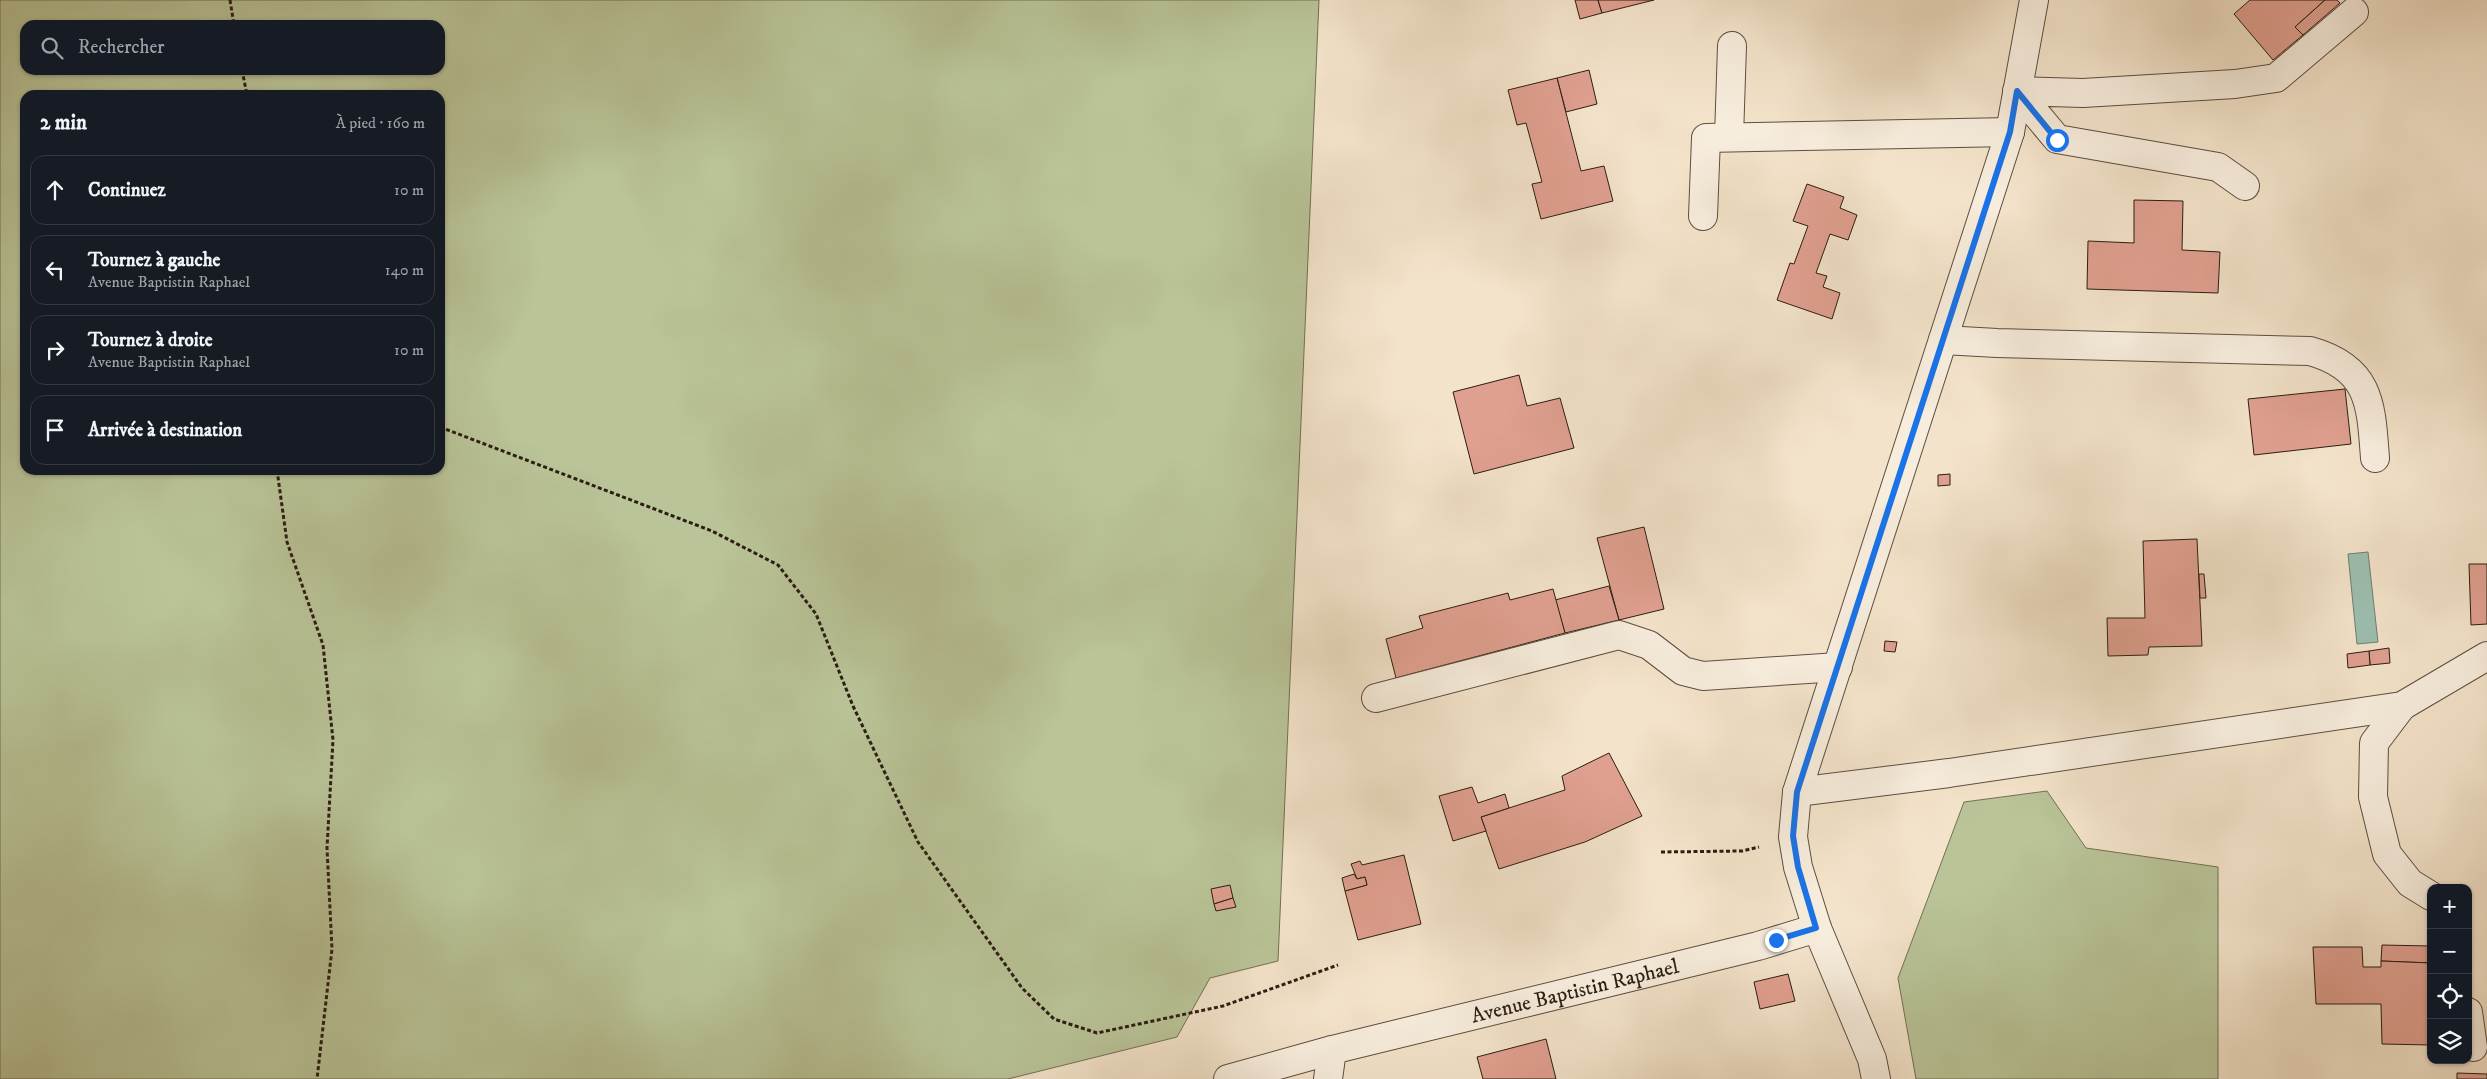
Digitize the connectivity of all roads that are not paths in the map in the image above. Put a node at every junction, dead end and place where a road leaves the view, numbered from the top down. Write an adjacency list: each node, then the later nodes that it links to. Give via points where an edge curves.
1 (2034, 0): 4 (street)
2 (2354, 12): 4 (street, via 2276,78 2235,84 2083,93)
3 (1732, 46): 6 (street)
4 (2017, 91): 5 (street); 7 (street, via 2057,140 2218,167)
5 (2010, 132): 6 (street); 9 (street)
6 (1729, 137): 8 (street, via 1706,138)
7 (2245, 186)
8 (1703, 216)
9 (1943, 340): 10 (street, via 2310,351 2332,357 2359,381 2371,407); 12 (street)
10 (2375, 458)
11 (2487, 656): 14 (street)
12 (1838, 667): 13 (street, via 1703,676 1683,671 1649,645 1619,635); 15 (street)
13 (1376, 698)
14 (2402, 706): 15 (street); 16 (street, via 2374,743 2373,797 2387,854 2410,883)
15 (1797, 792): 17 (street, via 1793,836 1798,867)
16 (2427, 894)
17 (1816, 928): 20 (street, Avenue Baptistin Raphael, via 1758,946); 23 (street, via 1872,1059)
18 (2469, 1019): 19 (street)
19 (2473, 1047)
20 (1332, 1050): 21 (street, Avenue Baptistin Raphael); 22 (street)
21 (1228, 1079)
22 (1328, 1079)
23 (1876, 1079)

